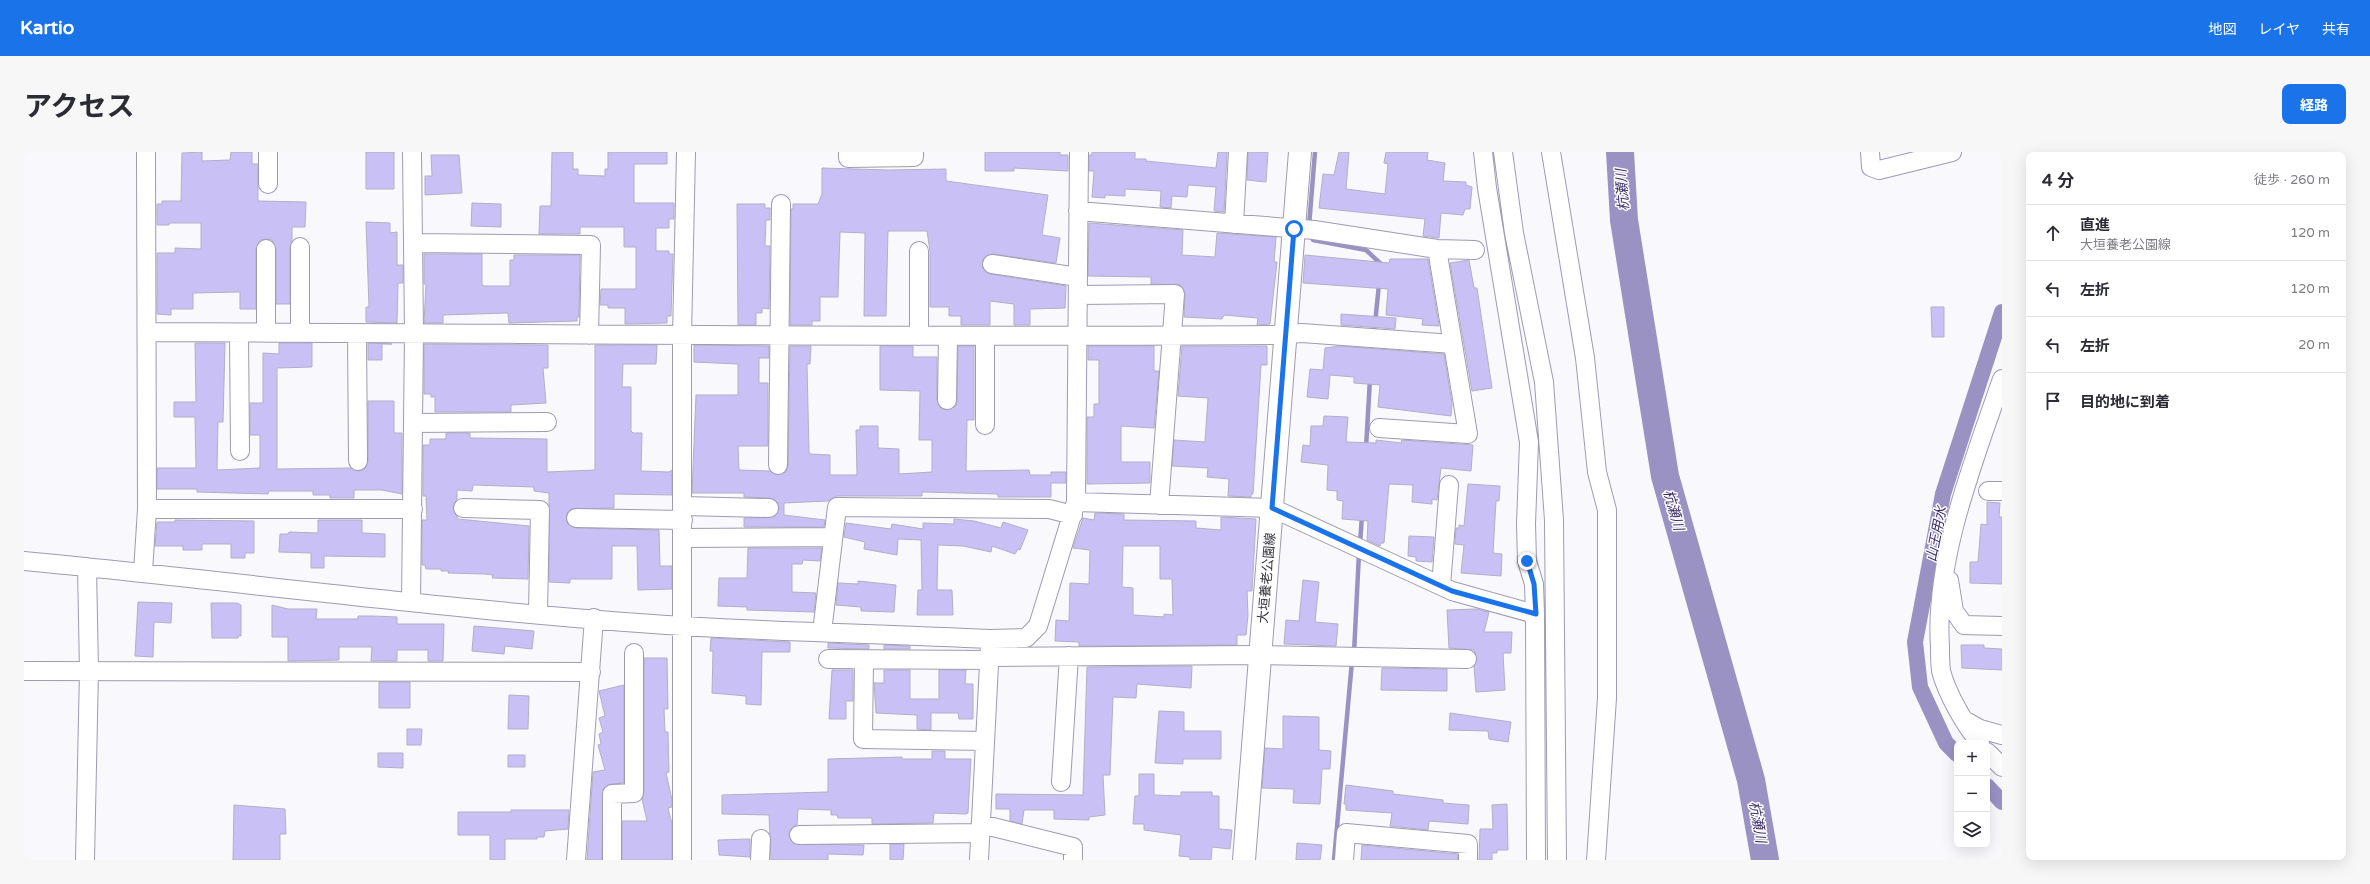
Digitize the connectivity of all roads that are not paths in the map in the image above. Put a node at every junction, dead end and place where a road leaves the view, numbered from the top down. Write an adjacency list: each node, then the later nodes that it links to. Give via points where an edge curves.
1 (146, 152): 28 (street)
2 (268, 152): 15 (street)
3 (412, 152): 20 (street)
4 (686, 152): 37 (street)
5 (848, 152): 6 (street, via 848,158 914,157)
6 (914, 152)
7 (1079, 152): 17 (street)
8 (1238, 152): 18 (street)
9 (1300, 152): 19 (main road, 大垣養老公園線)
10 (1483, 152): 72 (street, via 1529,442 1527,553 1534,584)
11 (1503, 152): 109 (street, via 1514,233 1544,390 1554,520)
12 (1551, 152): 110 (street, via 1585,358 1598,472 1607,510 1607,698)
13 (1870, 152): 14 (street, via 1871,167 1879,170)
14 (1952, 152)
15 (268, 184)
16 (781, 204): 42 (street)
17 (1078, 211): 18 (street); 27 (street)
18 (1234, 224): 19 (street)
19 (1294, 229): 23 (street); 34 (main road, 大垣養老公園線)
20 (413, 243): 30 (street); 35 (street, via 591,245)
21 (300, 247): 32 (street)
22 (266, 249): 29 (street)
23 (1437, 249): 24 (street); 43 (street)
24 (1475, 250)
25 (919, 251): 38 (street)
26 (992, 264): 27 (street)
27 (1078, 286): 36 (street); 41 (street, via 1175,294)
28 (147, 332): 31 (street); 58 (street)
29 (266, 332): 31 (street); 32 (street)
30 (414, 332): 33 (street); 35 (street); 47 (street)
31 (239, 333): 50 (street)
32 (300, 333): 33 (street)
33 (357, 333): 51 (street)
34 (1285, 334): 41 (street); 43 (street, via 1302,333); 57 (main road, 大垣養老公園線)
35 (589, 335): 37 (street)
36 (1078, 335): 40 (street); 41 (street); 60 (street)
37 (682, 336): 42 (street); 61 (street)
38 (919, 336): 39 (street); 42 (street)
39 (948, 336): 40 (street); 45 (street)
40 (985, 336): 48 (street)
41 (1172, 336): 54 (street)
42 (778, 337): 52 (street)
43 (1453, 344): 49 (street, via 1468,434)
44 (2002, 379): 65 (street, via 1970,473)
45 (947, 400)
46 (547, 422): 47 (street)
47 (413, 423): 59 (street)
48 (985, 425)
49 (1379, 428)
50 (240, 452)
51 (358, 461)
52 (778, 465)
53 (1449, 485): 69 (street)
54 (1159, 505): 57 (street); 60 (street)
55 (463, 508): 71 (street, via 540,510)
56 (769, 508): 61 (street)
57 (1272, 508): 69 (street); 79 (main road, 大垣養老公園線)
58 (147, 509): 59 (street); 68 (street)
59 (413, 509): 70 (street)
60 (1075, 509): 63 (street, via 837,507); 77 (street, via 1038,626 1026,638 1019,640)
61 (683, 513): 62 (street); 64 (street)
62 (576, 518)
63 (833, 537): 64 (street); 76 (street)
64 (683, 538): 74 (street)
65 (1947, 555): 75 (street, via 1952,559 1948,584 1954,610 1964,625); 88 (street, via 1940,596 1941,671)
66 (24, 561): 67 (street)
67 (88, 567): 68 (street); 86 (street)
68 (143, 572): 70 (street)
69 (1441, 586): 72 (street)
70 (411, 602): 71 (street)
71 (538, 613): 73 (street)
72 (1536, 614): 108 (street)
73 (594, 618): 74 (street); 87 (street)
74 (683, 626): 76 (street); 101 (street)
75 (2002, 626)
76 (822, 632): 77 (street)
77 (990, 639): 81 (street)
78 (634, 654): 100 (street, via 634,793 612,794)
79 (1259, 655): 80 (street); 82 (street); 105 (main road, 大垣養老公園線)
80 (1070, 656): 81 (street); 94 (street)
81 (989, 658): 84 (street); 91 (street)
82 (1467, 659)
83 (828, 660): 84 (street)
84 (864, 660): 91 (street, via 863,739)
85 (24, 671): 86 (street)
86 (88, 671): 87 (street); 98 (street)
87 (591, 672): 99 (street)
88 (1962, 719): 89 (street, via 1980,730); 90 (street)
89 (2002, 735)
90 (1978, 740)
91 (985, 741): 95 (street)
92 (1990, 755): 93 (street)
93 (2002, 767)
94 (1061, 782)
95 (981, 829): 96 (street); 103 (street); 104 (street, via 1073,847)
96 (799, 834)
97 (761, 839): 102 (street)
98 (85, 860)
99 (576, 860)
100 (612, 860)
101 (682, 860)
102 (760, 860)
103 (979, 860)
104 (1073, 860)
105 (1244, 860)
106 (1344, 860): 107 (street, via 1346,833 1468,844)
107 (1468, 860)
108 (1536, 860)
109 (1557, 860)
110 (1596, 860)

